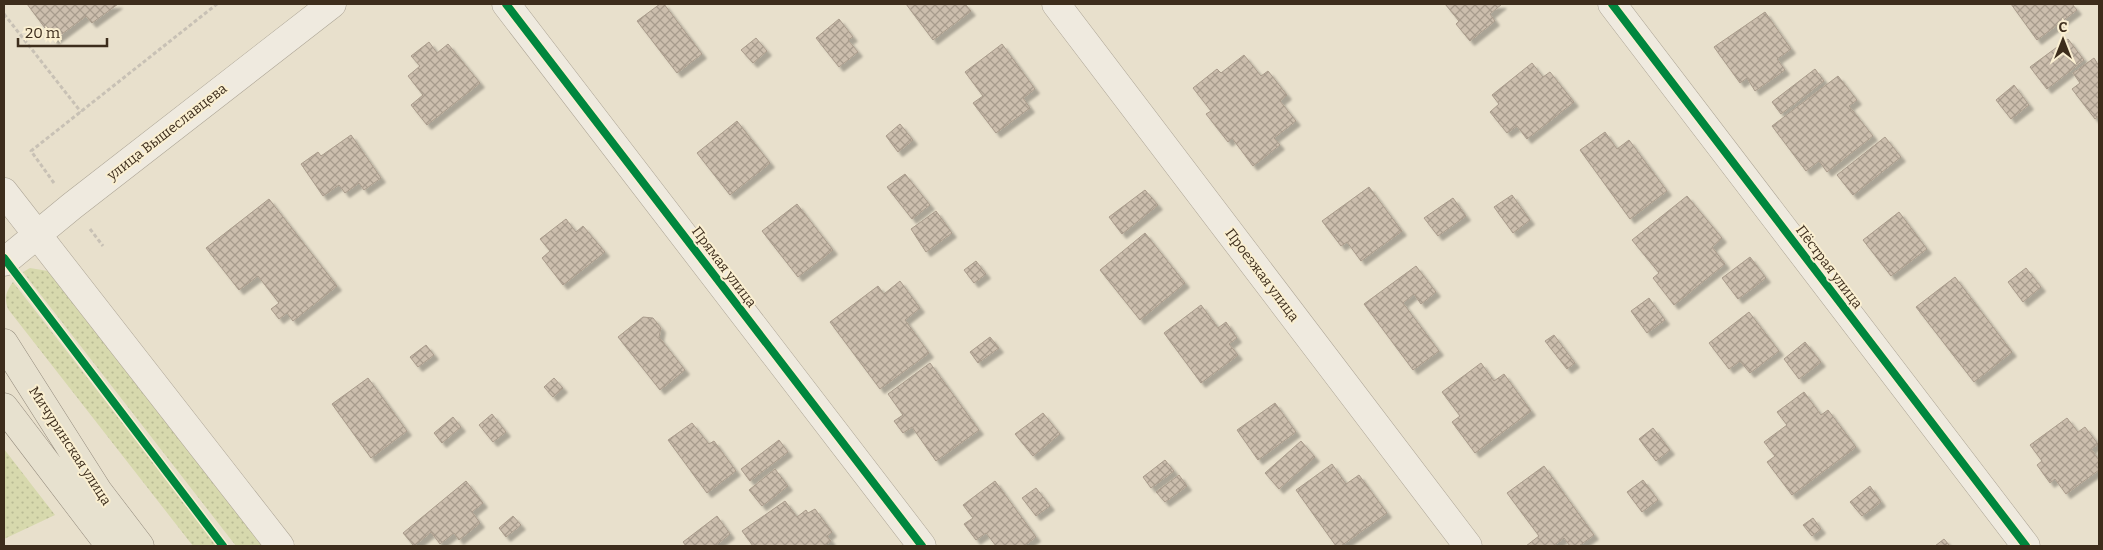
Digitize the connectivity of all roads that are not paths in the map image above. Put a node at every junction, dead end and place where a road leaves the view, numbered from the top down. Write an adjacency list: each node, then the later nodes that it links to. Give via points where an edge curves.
1 (332, 4): 6 (street, улица Вышеславцева)
2 (506, 4): 13 (street, Прямая улица)
3 (1056, 4): 14 (street, Проезжая улица)
4 (1612, 4): 15 (street, Пёстрая улица)
5 (4, 192): 6 (street)
6 (38, 234): 7 (street, улица Вышеславцева); 12 (street)
7 (4, 262)
8 (4, 343): 11 (main road, Мичуринская улица, via 98,491)
9 (4, 407): 10 (main road, Мичуринская улица)
10 (110, 546)
11 (140, 546)
12 (280, 546)
13 (922, 546)
14 (1468, 546)
15 (2026, 546)

